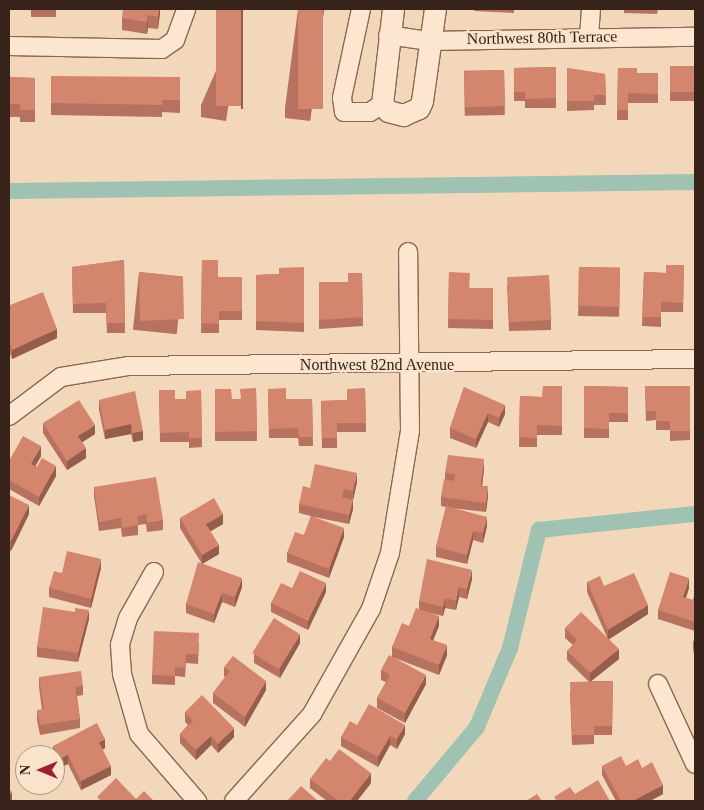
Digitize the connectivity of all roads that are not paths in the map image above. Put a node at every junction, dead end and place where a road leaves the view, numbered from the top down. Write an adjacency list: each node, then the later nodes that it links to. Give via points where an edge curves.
1 (186, 9): 10 (street, via 175,40 162,49)
2 (361, 9): 11 (street, via 342,98 344,112 370,112)
3 (393, 9): 6 (street)
4 (435, 9): 9 (street)
5 (591, 9): 8 (street)
6 (388, 35): 9 (street, Northwest 80th Terrace); 11 (street)
7 (695, 36): 8 (street, Northwest 80th Terrace)
8 (589, 37): 9 (street, Northwest 80th Terrace)
9 (428, 40): 11 (street, via 419,108 397,115)
10 (9, 46)
11 (382, 104)
12 (408, 252): 14 (street)
13 (695, 360): 14 (street, Northwest 82nd Avenue)
14 (411, 366): 15 (street, Northwest 82nd Avenue, via 129,366 60,377); 20 (street, via 404,486 390,553 371,609 312,714)
15 (9, 416)
16 (154, 572): 19 (street, via 128,618 120,644 122,674 139,734)
17 (658, 684): 18 (street)
18 (695, 764)
19 (197, 801)
20 (234, 801)

